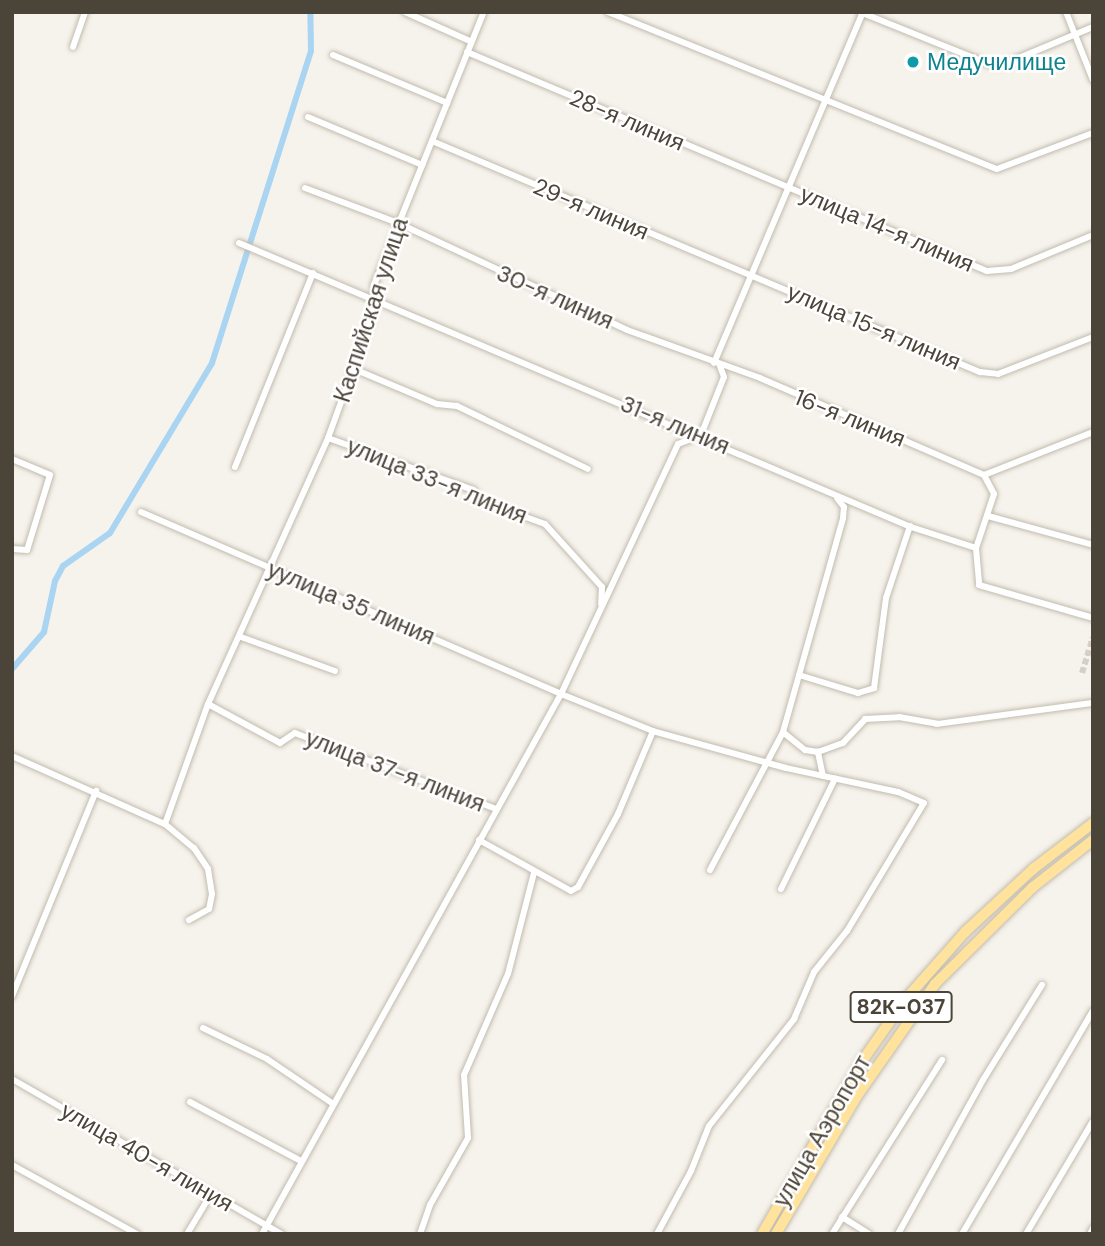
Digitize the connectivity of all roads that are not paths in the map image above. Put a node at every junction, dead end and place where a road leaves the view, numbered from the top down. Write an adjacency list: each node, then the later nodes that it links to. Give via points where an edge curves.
1 (85, 12): 10 (street)
2 (405, 12): 9 (street)
3 (484, 12): 9 (street, Каспийская улица)
4 (608, 12): 14 (street)
5 (1066, 12): 8 (street)
6 (862, 13): 8 (street, via 989,64 1002,65); 14 (street)
7 (1093, 27): 8 (street)
8 (1075, 35): 13 (street)
9 (472, 42): 11 (street, Каспийская улица)
10 (73, 47)
11 (467, 52): 15 (street, Каспийская улица); 20 (street, 28-я линия)
12 (333, 55): 15 (street)
13 (1093, 80)
14 (824, 101): 17 (street, via 997,169); 20 (street)
15 (447, 103): 18 (street, Каспийская улица)
16 (308, 117): 19 (street)
17 (1093, 133)
18 (432, 141): 19 (street, Каспийская улица); 26 (street, 29-я линия)
19 (422, 165): 22 (street, Каспийская улица)
20 (787, 187): 23 (street, улица 14-я линия, via 986,271 1011,270); 26 (street)
21 (305, 188): 22 (street, 30-я линия)
22 (397, 223): 27 (street, Каспийская улица, via 374,285); 29 (street, 30-я линия, via 627,330)
23 (1093, 235)
24 (239, 243): 25 (street, 31-я линия)
25 (313, 273): 27 (street, 31-я линия); 35 (street)
26 (752, 275): 28 (street, улица 15-я линия, via 980,372 998,374); 29 (street)
27 (374, 299): 30 (street, Каспийская улица); 32 (street, 31-я линия)
28 (1093, 337)
29 (717, 364): 32 (street, via 724,377); 37 (street, 16-я линия, via 760,378)
30 (354, 369): 33 (street, Каспийская улица); 36 (street, via 437,404 457,406)
31 (1093, 432): 37 (street)
32 (701, 435): 38 (street, 31-я линия); 46 (street, via 678,444)
33 (328, 438): 45 (street, Каспийская улица); 46 (street, улица 33-я линия, via 473,491 482,501 545,524 558,544 602,587)
34 (12, 460): 44 (street, via 50,473 27,550)
35 (235, 467)
36 (588, 469)
37 (984, 475): 40 (street, via 994,488)
38 (831, 492): 41 (street, 31-я линия); 50 (street, via 841,501 844,513)
39 (141, 512): 45 (street, уулица 35 линия)
40 (988, 516): 42 (street); 43 (street)
41 (910, 526): 43 (street, 31-я линия); 50 (street, via 887,598 874,688 858,693)
42 (1093, 545)
43 (976, 548): 47 (street, via 977,580 984,589)
44 (12, 549)
45 (272, 569): 48 (street, Каспийская улица); 51 (street, уулица 35 линия)
46 (601, 612): 51 (street)
47 (1093, 618)
48 (241, 637): 49 (street); 53 (street, Каспийская улица)
49 (335, 671)
50 (799, 675): 55 (street)
51 (561, 694): 54 (street, уулица 35 линия); 62 (street)
52 (1093, 703): 56 (street, via 937,724 899,717 865,719 843,743)
53 (208, 704): 62 (street, улица 37-я линия, via 281,743 295,733); 64 (street, Каспийская улица)
54 (653, 731): 58 (street, уулица 35 линия); 68 (street, via 618,814 578,887 563,888)
55 (783, 732): 56 (street, via 804,750); 58 (street)
56 (818, 752): 59 (street)
57 (12, 757): 61 (street)
58 (769, 762): 59 (street, уулица 35 линия); 67 (street)
59 (823, 776): 60 (street, уулица 35 линия)
60 (835, 779): 69 (street); 91 (street, уулица 35 линия, via 898,792 923,803 847,930 814,972 794,1019 703,1136 691,1171)
61 (96, 792): 64 (street); 72 (street)
62 (496, 810): 65 (street)
63 (1093, 823): 92 (main road, улица Аэропорт / 82К-037, via 1033,869 965,932 905,1000 860,1064)
64 (165, 824): 70 (street, via 194,848 208,869 209,909)
65 (479, 840): 68 (street); 78 (street)
66 (1093, 840): 93 (main road, улица Аэропорт, via 1033,887 935,984 857,1096)
67 (709, 870)
68 (534, 873): 90 (street, via 508,974 464,1075 468,1138 430,1205)
69 (781, 890)
70 (189, 920)
71 (1042, 985): 96 (street, via 983,1080)
72 (12, 996)
73 (1093, 1011): 97 (street)
74 (203, 1028): 78 (street, via 261,1056)
75 (942, 1060): 83 (street)
76 (12, 1079): 82 (street, улица 40-я линия)
77 (190, 1102): 80 (street)
78 (332, 1103): 80 (street)
79 (1093, 1121): 98 (street)
80 (299, 1160): 84 (street)
81 (12, 1165): 86 (street)
82 (211, 1194): 84 (street, улица 40-я линия); 87 (street)
83 (842, 1217): 94 (street); 95 (street)
84 (267, 1225): 88 (street); 89 (street, улица 40-я линия)
85 (1093, 1228): 99 (street)
86 (137, 1234)
87 (187, 1234)
88 (262, 1234)
89 (282, 1234)
90 (420, 1234)
91 (657, 1234)
92 (762, 1234)
93 (776, 1234)
94 (832, 1234)
95 (869, 1234)
96 (898, 1234)
97 (962, 1234)
98 (1026, 1234)
99 (1090, 1234)

